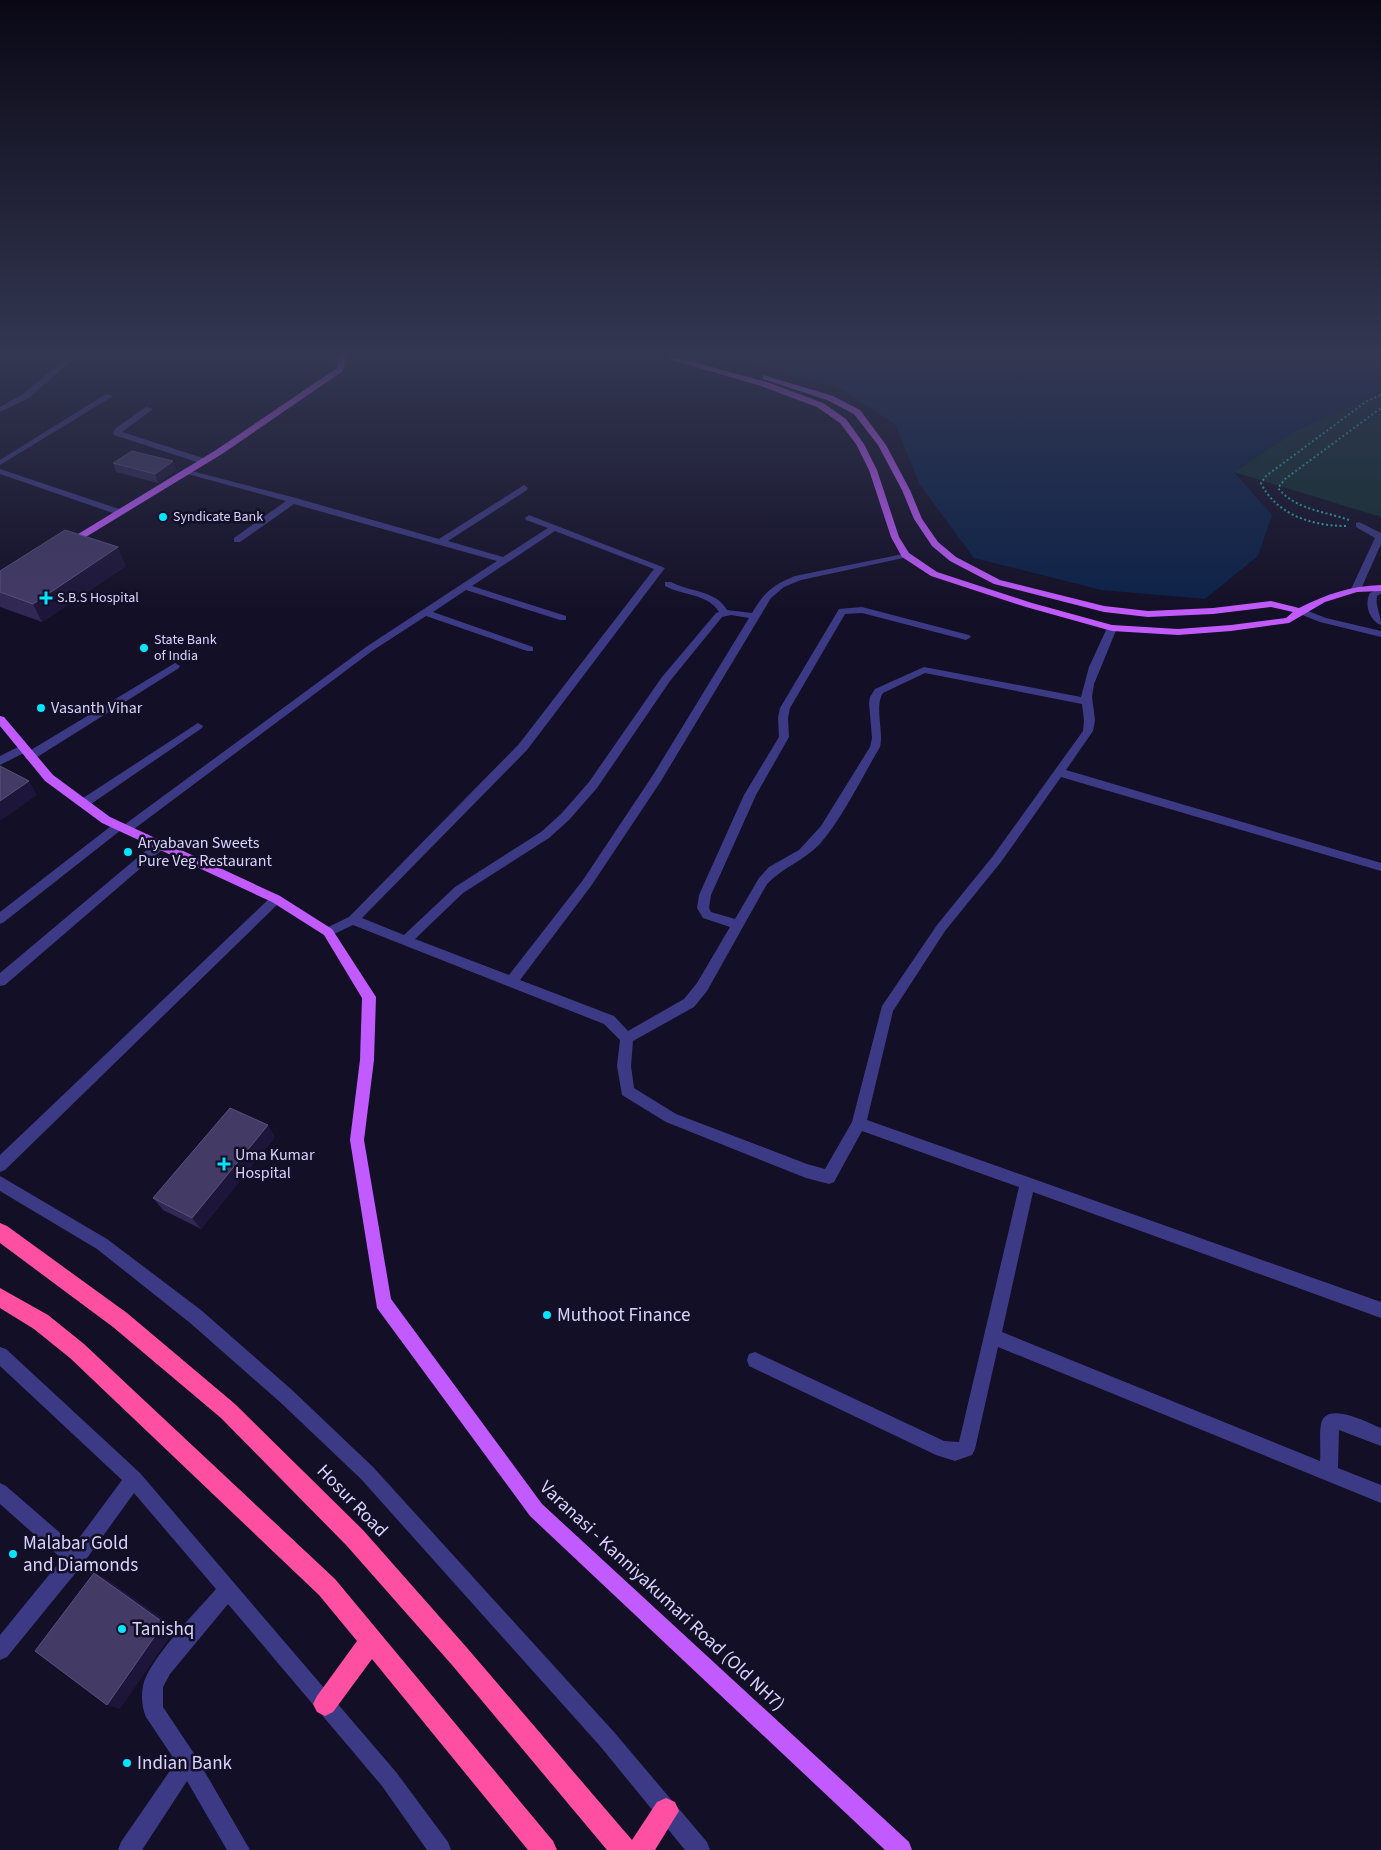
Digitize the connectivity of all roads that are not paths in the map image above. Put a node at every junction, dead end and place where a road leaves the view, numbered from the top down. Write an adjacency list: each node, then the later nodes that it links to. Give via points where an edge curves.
1 (38, 439): 7 (street)
2 (136, 439): 6 (street)
3 (235, 439): 6 (main road)
4 (857, 439): 19 (main road)
5 (878, 439): 25 (main road, via 918,519 935,544 952,559 997,582 1104,609 1148,614 1204,612 1270,604)
6 (203, 461): 9 (main road)
7 (0, 463)
8 (0, 471): 12 (street)
9 (187, 471): 11 (street); 12 (main road)
10 (524, 488): 17 (street)
11 (293, 500): 16 (street); 17 (street)
12 (119, 512): 18 (main road)
13 (529, 518): 15 (street)
14 (1359, 525): 24 (street, via 1380,537)
15 (554, 528): 20 (street); 48 (street, via 660,568 523,747)
16 (238, 540)
17 (441, 542): 20 (street)
18 (62, 548)
19 (905, 555): 28 (street, via 798,578 767,596); 31 (main road, via 934,574)
20 (504, 560): 22 (street)
21 (668, 584): 27 (street, via 711,600 722,607)
22 (464, 586): 26 (street); 29 (street)
23 (1381, 589): 24 (main road); 30 (street, via 1373,595 1370,603)
24 (1356, 590): 25 (main road)
25 (1300, 610): 31 (main road, via 1289,620 1231,628 1178,632); 32 (street, via 1323,620)
26 (425, 612): 34 (street); 43 (street)
27 (724, 613): 28 (street); 51 (street, via 718,615 666,679 593,785 566,816 529,846 459,890)
28 (754, 616): 53 (street, via 657,778 587,883)
29 (563, 618)
30 (1381, 622)
31 (1112, 628): 36 (street)
32 (1381, 634)
33 (966, 637): 49 (street, via 862,610 842,611 785,708 784,737 750,795 705,895 703,908 707,915)
34 (530, 649)
35 (175, 666): 39 (street)
36 (1087, 695): 41 (street, via 1088,731); 49 (street, via 924,670 879,691 874,704 875,747 825,829 802,853 773,870 763,881)
37 (0, 719): 39 (main road, Varanasi - Kanniyakumari Road (Old NH7))
38 (198, 726): 42 (street)
39 (27, 752): 40 (street); 42 (main road, Varanasi - Kanniyakumari Road (Old NH7), via 49,778)
40 (0, 761)
41 (1059, 772): 45 (street); 55 (street, via 997,859 941,928 887,1010)
42 (84, 804): 43 (main road, Varanasi - Kanniyakumari Road (Old NH7))
43 (122, 827): 44 (main road, Varanasi - Kanniyakumari Road (Old NH7)); 47 (street)
44 (160, 845): 46 (main road, Varanasi - Kanniyakumari Road (Old NH7)); 52 (street)
45 (1381, 867)
46 (276, 899): 50 (main road, Varanasi - Kanniyakumari Road (Old NH7)); 56 (street)
47 (0, 919)
48 (353, 920): 50 (street); 51 (street)
49 (738, 925): 54 (street, via 689,1003)
50 (328, 932): 84 (main road, Varanasi - Kanniyakumari Road (Old NH7), via 369,997 367,1060 357,1140 383,1302 536,1510)
51 (406, 940): 53 (street)
52 (0, 981)
53 (512, 981): 54 (street, via 609,1020)
54 (627, 1038): 55 (street, via 624,1066 627,1091 671,1118 806,1172 829,1176)
55 (859, 1123): 58 (street)
56 (0, 1165)
57 (0, 1183): 76 (street, via 102,1244 195,1316 286,1396 367,1473 607,1739)
58 (1028, 1183): 61 (street); 62 (street)
59 (0, 1232): 81 (highway, Hosur Road, via 120,1320 235,1418 355,1538)
60 (0, 1297): 72 (highway, via 41,1322 77,1351 327,1587)
61 (1381, 1310)
62 (992, 1336): 64 (street, via 966,1449 955,1452 942,1449); 66 (street)
63 (0, 1355): 67 (street)
64 (755, 1360)
65 (1381, 1437): 66 (street, via 1334,1421 1330,1424)
66 (1330, 1473): 69 (street)
67 (134, 1478): 70 (street); 71 (street)
68 (0, 1492): 70 (street)
69 (1381, 1494)
70 (75, 1558): 73 (street)
71 (228, 1589): 74 (street); 75 (street, via 163,1667 153,1686 153,1710)
72 (371, 1641): 74 (highway); 80 (highway)
73 (0, 1650)
74 (324, 1704): 79 (street, via 388,1779)
75 (188, 1762): 77 (street); 78 (street)
76 (666, 1810): 82 (highway); 83 (street)
77 (129, 1850)
78 (239, 1850)
79 (440, 1850)
80 (544, 1850)
81 (624, 1850)
82 (640, 1850)
83 (699, 1850)
84 (901, 1850)

